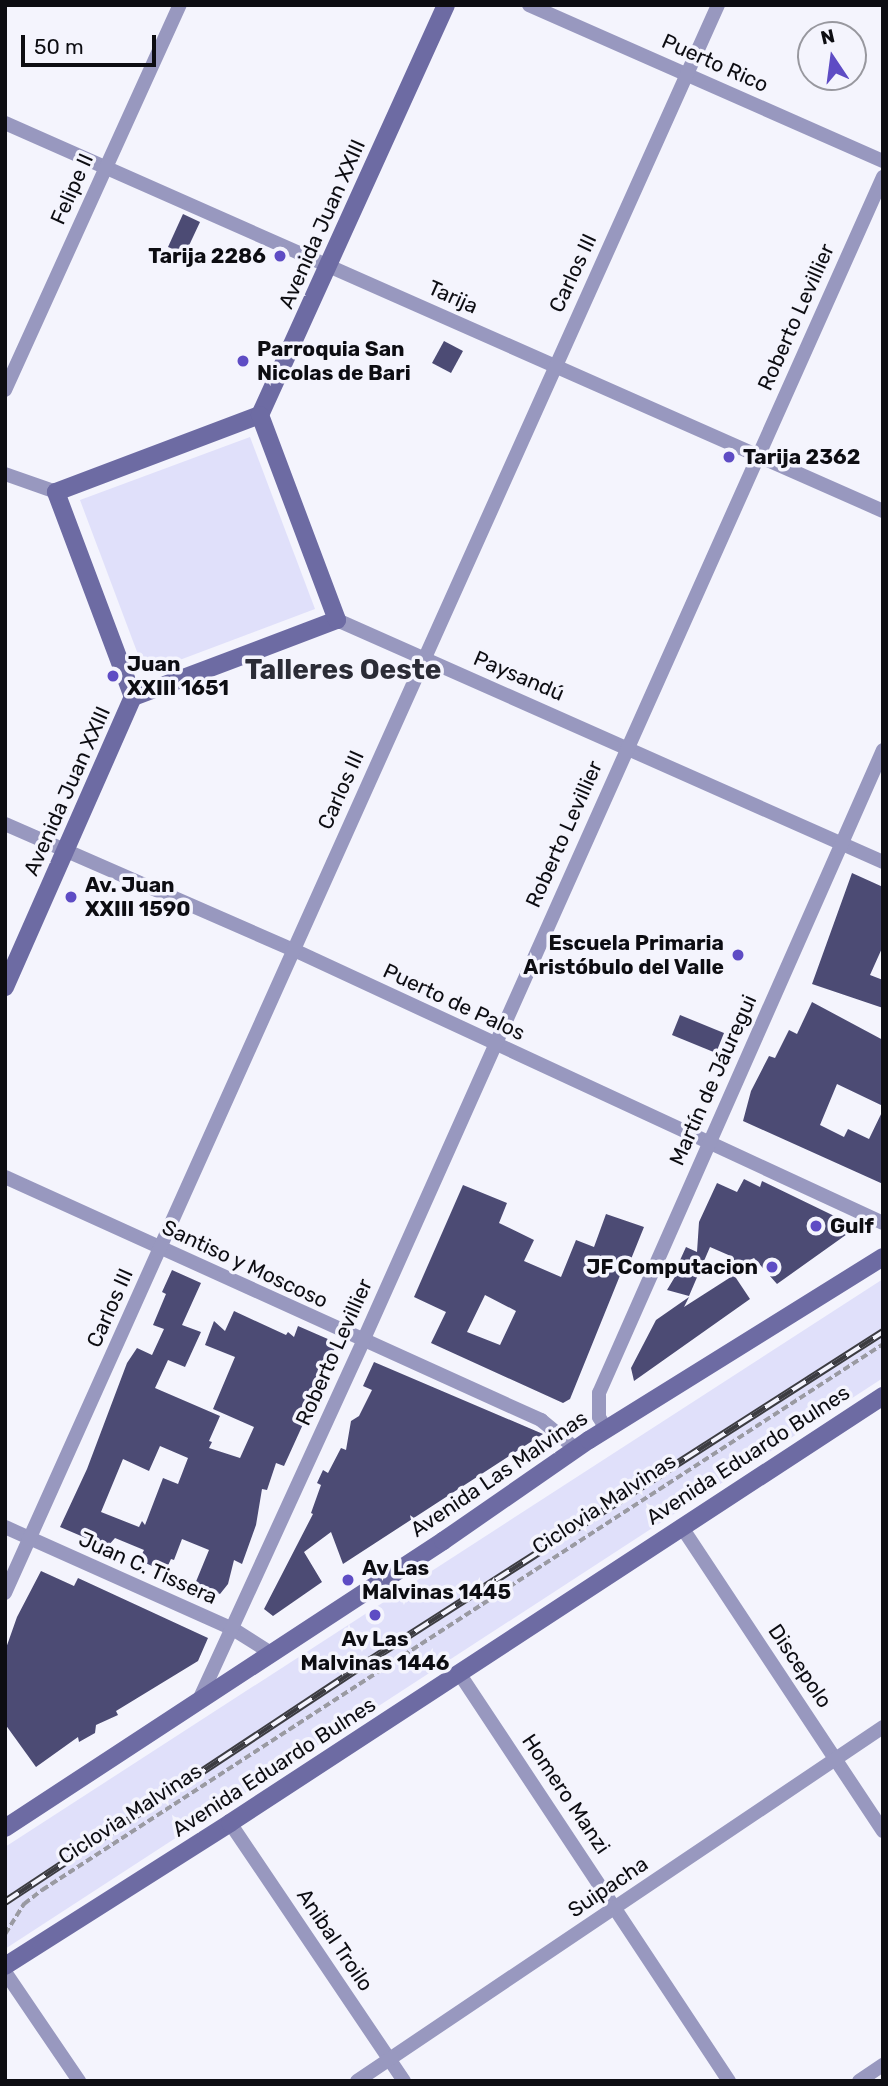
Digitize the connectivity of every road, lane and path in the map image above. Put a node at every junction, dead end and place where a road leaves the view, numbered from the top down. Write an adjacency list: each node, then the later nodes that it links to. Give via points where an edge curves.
1 (180, 5): 8 (street, Felipe II)
2 (446, 5): 10 (main road, Avenida Juan XXIII)
3 (529, 5): 5 (street, Puerto Rico)
4 (718, 5): 5 (street, Carlos III)
5 (687, 74): 7 (street, Puerto Rico); 11 (street, Carlos III)
6 (5, 123): 8 (street, Tarija)
7 (883, 161)
8 (104, 168): 10 (street, Tarija); 12 (street, Felipe II)
9 (883, 177): 14 (street, Roberto Levillier)
10 (329, 265): 11 (street, Tarija); 13 (main road, Avenida Juan XXIII)
11 (554, 364): 14 (street, Tarija); 19 (street, Carlos III)
12 (5, 390)
13 (260, 415): 16 (main road); 18 (main road)
14 (757, 455): 17 (street, Tarija); 21 (street, Roberto Levillier)
15 (5, 474): 16 (street)
16 (56, 492): 20 (main road)
17 (883, 511)
18 (337, 620): 19 (street, Paysandú); 20 (main road, Avenida Juan XXIII)
19 (422, 659): 21 (street, Paysandú); 27 (street, Carlos III)
20 (133, 697): 25 (main road, Avenida Juan XXIII)
21 (626, 746): 24 (street, Paysandú); 29 (street, Roberto Levillier)
22 (883, 750): 24 (street, Martín de Jáuregui)
23 (5, 824): 25 (street, Puerto de Palos)
24 (841, 843): 26 (street, Paysandú); 30 (street, Martín de Jáuregui)
25 (66, 850): 27 (street, Puerto de Palos); 28 (main road, Avenida Juan XXIII)
26 (883, 862)
27 (294, 950): 29 (street, Puerto de Palos); 33 (street, Carlos III)
28 (5, 987)
29 (494, 1043): 30 (street, Puerto de Palos); 35 (street, Roberto Levillier)
30 (708, 1143): 32 (street, Puerto de Palos); 38 (street, Martín de Jáuregui, via 599,1393 599,1418)
31 (5, 1177): 33 (street, Santiso y Moscoso)
32 (883, 1223)
33 (160, 1248): 35 (street, Santiso y Moscoso); 42 (street, Carlos III)
34 (883, 1257): 38 (main road, Avenida Las Malvinas)
35 (363, 1341): 39 (street, Santiso y Moscoso, via 541,1420); 44 (street, Roberto Levillier)
36 (883, 1344): 54 (path, Ciclovia Malvinas, via 42,1890 24,1904)
37 (883, 1396): 40 (main road, Avenida Eduardo Bulnes)
38 (606, 1429): 39 (main road, Avenida Las Malvinas)
39 (576, 1449): 45 (main road, Avenida Las Malvinas)
40 (681, 1526): 46 (main road, Avenida Eduardo Bulnes); 49 (street, Discepolo)
41 (5, 1527): 42 (street, Juan C. Tissera)
42 (29, 1538): 43 (street, Carlos III); 44 (street, Juan C. Tissera)
43 (5, 1593)
44 (233, 1629): 45 (street, Juan C. Tissera); 47 (street, Roberto Levillier)
45 (271, 1653): 47 (main road, Avenida Las Malvinas)
46 (459, 1672): 50 (main road, Avenida Eduardo Bulnes); 53 (street, Homero Manzi)
47 (199, 1700): 51 (main road, Avenida Las Malvinas)
48 (883, 1727): 49 (street, Suipacha)
49 (836, 1757): 52 (street, Discepolo); 53 (street, Suipacha)
50 (230, 1823): 55 (main road, Avenida Eduardo Bulnes); 57 (street, Anibal Troilo)
51 (5, 1828)
52 (883, 1830)
53 (616, 1907): 57 (street, Suipacha); 62 (street, Homero Manzi)
54 (5, 1934)
55 (5, 1966)
56 (5, 1972): 59 (street)
57 (390, 2059): 60 (street, Suipacha); 61 (street, Anibal Troilo)
58 (883, 2065): 63 (street)
59 (79, 2081)
60 (357, 2081)
61 (404, 2081)
62 (729, 2081)
63 (859, 2081)

